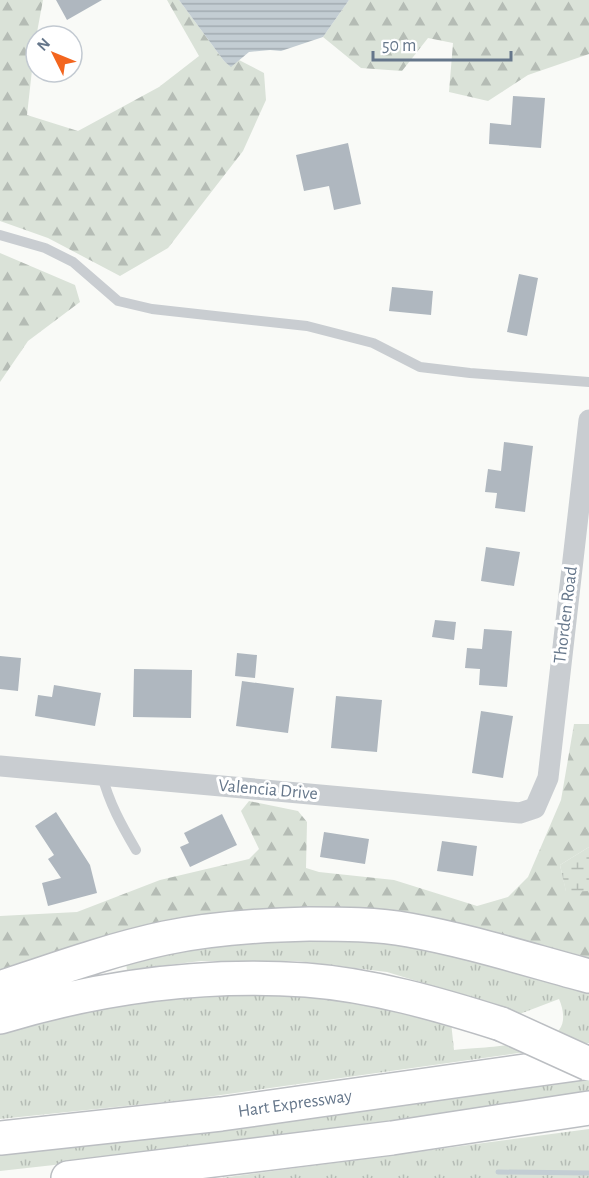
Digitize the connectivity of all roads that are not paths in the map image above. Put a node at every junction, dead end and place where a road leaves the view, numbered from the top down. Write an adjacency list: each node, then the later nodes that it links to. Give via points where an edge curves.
1 (0, 234): 2 (lane, via 45,248 73,262 118,301 152,309 307,326 373,343 420,367)
2 (589, 382)
3 (589, 420): 6 (street, Thorden Road, via 548,778)
4 (0, 766): 5 (street, Valencia Drive)
5 (102, 775): 6 (street, Valencia Drive, via 520,813); 7 (lane, via 120,824)
6 (535, 808)
7 (136, 850)
8 (589, 976): 9 (highway, via 459,940 407,930 295,924 240,926 164,938)
9 (0, 988)
10 (0, 1017): 11 (highway, bridge, via 52,1001 123,988 193,980 306,980 426,1002 501,1024)
11 (589, 1063): 13 (highway, Hart Expressway, via 221,1114)
12 (589, 1108): 14 (highway, via 392,1138)
13 (0, 1138)
14 (68, 1178)

